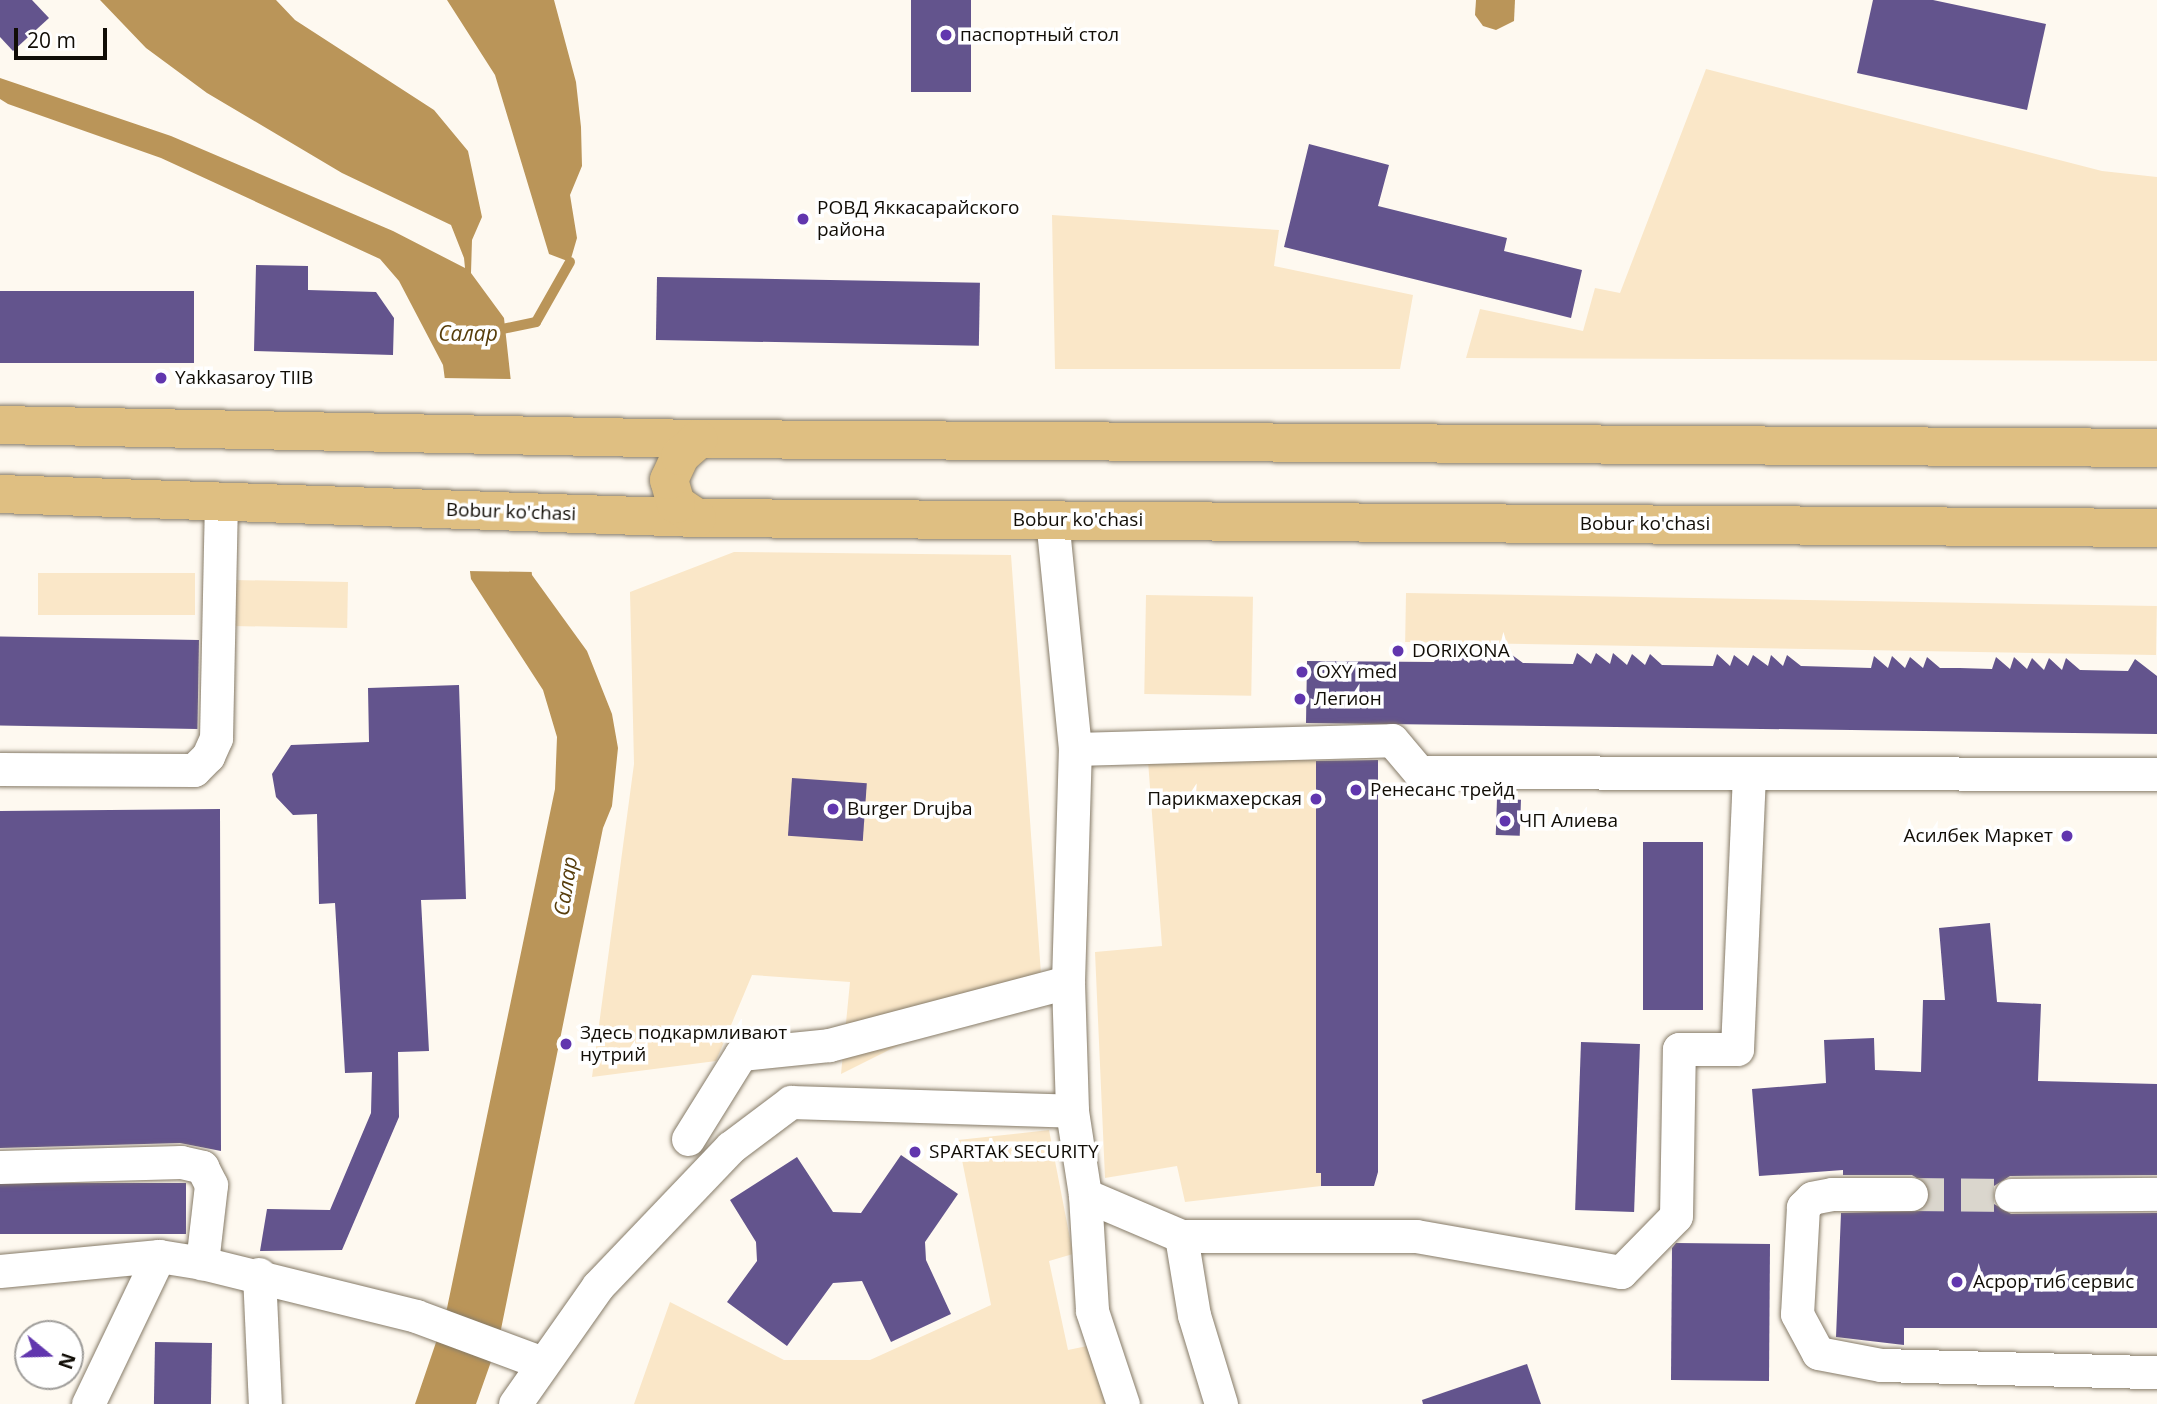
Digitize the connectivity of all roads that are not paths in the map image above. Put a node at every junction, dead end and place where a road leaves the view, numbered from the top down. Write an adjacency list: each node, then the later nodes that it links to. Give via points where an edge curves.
1 (0, 425): 2 (main road)
2 (699, 439): 3 (main road); 6 (main road, via 680,456 669,480 676,503)
3 (2157, 449)
4 (0, 494): 5 (main road, Bobur ko'chasi)
5 (221, 501): 6 (main road, Bobur ko'chasi); 10 (lane, via 216,738 208,756 194,770)
6 (697, 518): 7 (main road, Bobur ko'chasi)
7 (1052, 520): 8 (main road, Bobur ko'chasi); 9 (lane)
8 (2157, 528)
9 (1075, 749): 11 (lane, via 1392,740 1419,772); 13 (lane)
10 (0, 769)
11 (1749, 773): 12 (lane); 21 (lane, via 1737,1049 1679,1049 1676,1216 1621,1272 1416,1236)
12 (2157, 774)
13 (1068, 982): 14 (lane); 15 (lane, via 829,1045 741,1054)
14 (1072, 1111): 19 (lane); 26 (lane, via 791,1102 731,1147)
15 (688, 1139)
16 (0, 1167): 23 (lane, via 181,1162 202,1167 211,1185)
17 (1911, 1194): 27 (lane, via 1832,1194 1812,1198 1803,1207 1797,1314 1818,1353 1881,1365)
18 (2157, 1194): 20 (lane)
19 (1085, 1195): 21 (lane); 31 (lane, via 1092,1311)
20 (2011, 1195)
21 (1181, 1236): 32 (lane, via 1195,1315)
22 (159, 1256): 23 (lane); 24 (lane); 28 (lane)
23 (202, 1263): 25 (lane)
24 (0, 1271)
25 (259, 1273): 26 (lane, via 416,1316); 29 (lane)
26 (530, 1359): 30 (lane)
27 (2157, 1372)
28 (88, 1404)
29 (265, 1404)
30 (515, 1404)
31 (1123, 1404)
32 (1221, 1404)

